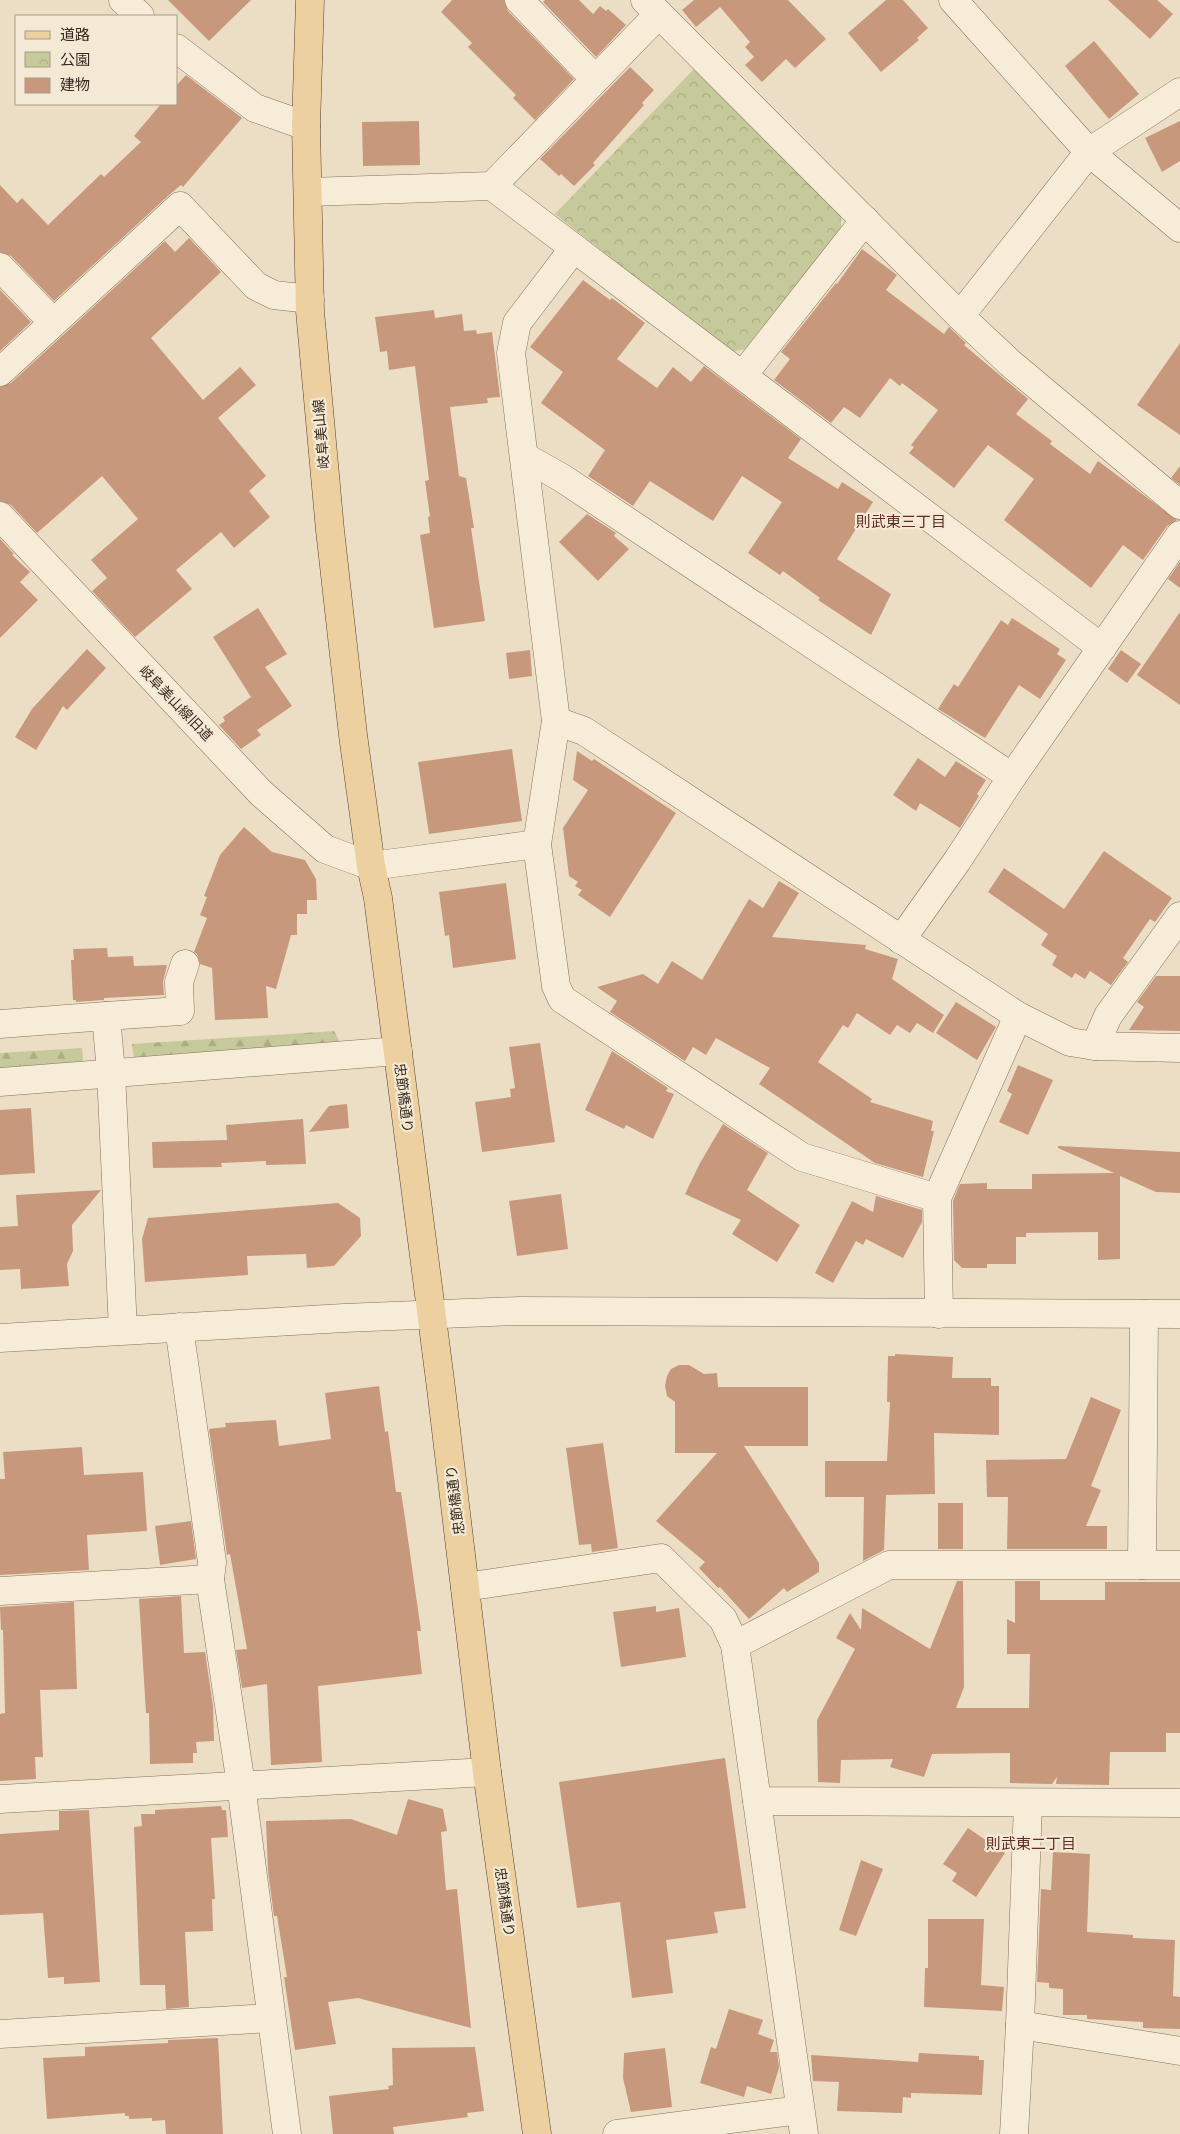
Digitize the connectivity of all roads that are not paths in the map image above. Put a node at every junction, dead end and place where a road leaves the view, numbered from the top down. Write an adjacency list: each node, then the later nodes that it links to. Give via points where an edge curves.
1 (124, 0): 6 (street)
2 (310, 0): 10 (main road, 岐阜美山線)
3 (519, 0): 8 (street)
4 (953, 0): 11 (street)
5 (652, 7): 8 (street); 14 (street)
6 (139, 15)
7 (178, 50): 10 (street, via 255,108)
8 (595, 79): 12 (street)
9 (1180, 92): 11 (street)
10 (306, 126): 13 (main road, 岐阜美山線)
11 (1089, 152): 15 (street); 19 (street)
12 (492, 186): 13 (street); 16 (street)
13 (308, 192): 18 (main road, 岐阜美山線)
14 (864, 220): 19 (street); 22 (street)
15 (1180, 228)
16 (574, 248): 22 (street); 23 (street, via 517,323 511,353)
17 (0, 267): 20 (street)
18 (310, 299): 20 (street, via 274,295 256,286 180,206); 31 (main road, 岐阜美山線, via 330,530)
19 (960, 316): 24 (street, via 1010,363)
20 (52, 321): 21 (street)
21 (0, 372)
22 (743, 375): 27 (street)
23 (525, 457): 28 (street); 29 (street, via 562,478)
24 (1180, 505)
25 (0, 516): 31 (street, 岐阜美山線旧道, via 261,793 325,850)
26 (1180, 535): 27 (street)
27 (1102, 648): 29 (street)
28 (556, 721): 30 (street); 33 (street, via 584,732)
29 (1012, 777): 33 (street)
30 (537, 844): 31 (street); 43 (street, via 556,986 562,999 802,1157)
31 (371, 866): 40 (main road, 忠節橋通り)
32 (1180, 916): 38 (street, via 1108,1016)
33 (901, 940): 36 (street)
34 (185, 964): 35 (street, via 179,982 180,1011)
35 (106, 1016): 37 (street); 41 (street)
36 (1018, 1016): 38 (street, via 1070,1042); 43 (street)
37 (0, 1024)
38 (1095, 1046): 39 (street)
39 (1180, 1048)
40 (398, 1051): 41 (street); 44 (main road, 忠節橋通り)
41 (111, 1072): 42 (street); 49 (street)
42 (0, 1082)
43 (938, 1198): 45 (street)
44 (432, 1314): 45 (street, via 549,1310); 48 (street); 54 (main road, 忠節橋通り)
45 (939, 1314): 46 (street)
46 (1144, 1314): 47 (street); 51 (street)
47 (1180, 1314)
48 (179, 1327): 49 (street); 53 (street, via 212,1562)
49 (123, 1330): 50 (street)
50 (0, 1338)
51 (1142, 1565): 52 (street); 56 (street, via 889,1565)
52 (1180, 1565)
53 (210, 1579): 55 (street); 58 (street)
54 (465, 1587): 56 (street, via 661,1558 723,1620); 57 (main road, 忠節橋通り)
55 (0, 1591)
56 (735, 1645): 60 (street)
57 (487, 1772): 58 (street); 69 (main road, 忠節橋通り)
58 (241, 1785): 59 (street); 63 (street)
59 (0, 1799)
60 (757, 1801): 61 (street); 67 (street)
61 (1028, 1803): 62 (street); 64 (street)
62 (1180, 1803)
63 (272, 2018): 65 (street); 68 (street)
64 (1020, 2025): 66 (street); 71 (street)
65 (0, 2034)
66 (1180, 2051)
67 (802, 2122): 70 (street)
68 (287, 2134)
69 (537, 2134)
70 (617, 2134)
71 (1014, 2134)

